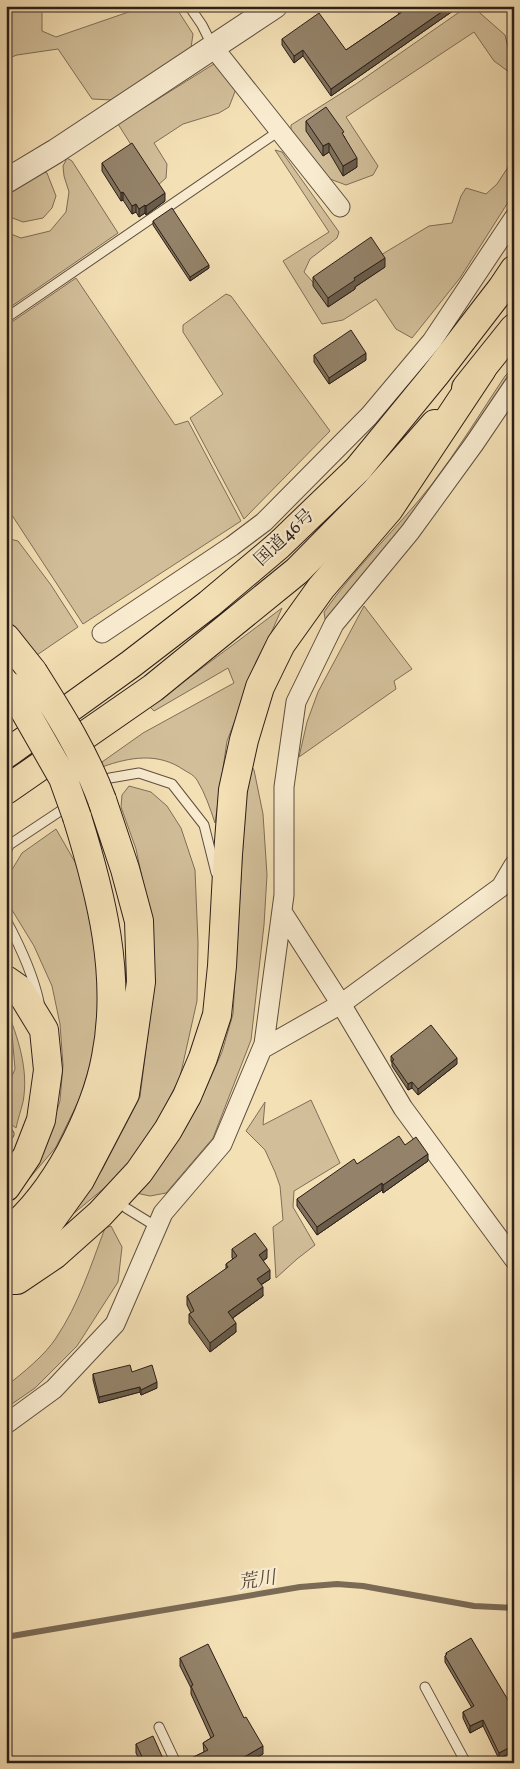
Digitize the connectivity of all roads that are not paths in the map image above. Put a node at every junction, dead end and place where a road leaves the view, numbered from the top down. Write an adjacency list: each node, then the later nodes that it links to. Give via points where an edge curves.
1 (189, 6): 3 (lane)
2 (275, 6): 3 (street)
3 (213, 47): 4 (street); 5 (street)
4 (279, 131): 6 (street); 9 (lane)
5 (6, 181)
6 (340, 207)
7 (514, 218): 13 (street, via 432,341 369,416 264,522)
8 (514, 270): 16 (highway, 国道46号, via 435,375 358,469 279,545 162,640)
9 (6, 318)
10 (514, 328): 11 (highway, 国道46号)
11 (482, 369): 17 (highway, 国道46号, via 376,491 297,571 153,688); 20 (highway, via 389,508 321,588 287,636 260,687 233,790)
12 (514, 385): 21 (street, via 410,532 334,624 296,702 284,787)
13 (102, 633)
14 (6, 638): 32 (highway, bridge, via 33,672 93,775 139,921 141,982 125,1094 80,1180 50,1220)
15 (9, 684): 30 (highway, bridge, via 63,778 96,877 110,972 111,1008 106,1057 81,1132 60,1171 41,1197)
16 (6, 754)
17 (6, 790)
18 (6, 852): 20 (lane, via 9,845 110,778 139,773 172,784 204,825)
19 (514, 865): 24 (street, via 502,888)
20 (226, 911): 33 (highway, via 217,1015 188,1096 168,1130 139,1172 100,1214 54,1255 17,1280)
21 (282, 912): 24 (street); 26 (street)
22 (6, 920): 25 (lane, via 36,988)
23 (6, 980): 25 (highway, via 19,989)
24 (341, 1004): 26 (street); 31 (street, via 403,1108)
25 (44, 1030): 27 (highway, via 48,1070 41,1120 27,1156)
26 (262, 1050): 29 (street, via 222,1144 163,1213)
27 (6, 1187)
28 (126, 1208): 29 (lane)
29 (157, 1227): 34 (street, via 115,1324 54,1389)
30 (6, 1233)
31 (514, 1259)
32 (6, 1264)
33 (6, 1280)
34 (6, 1424)
35 (425, 1687): 38 (lane)
36 (159, 1727): 37 (lane)
37 (176, 1763)
38 (466, 1763)

